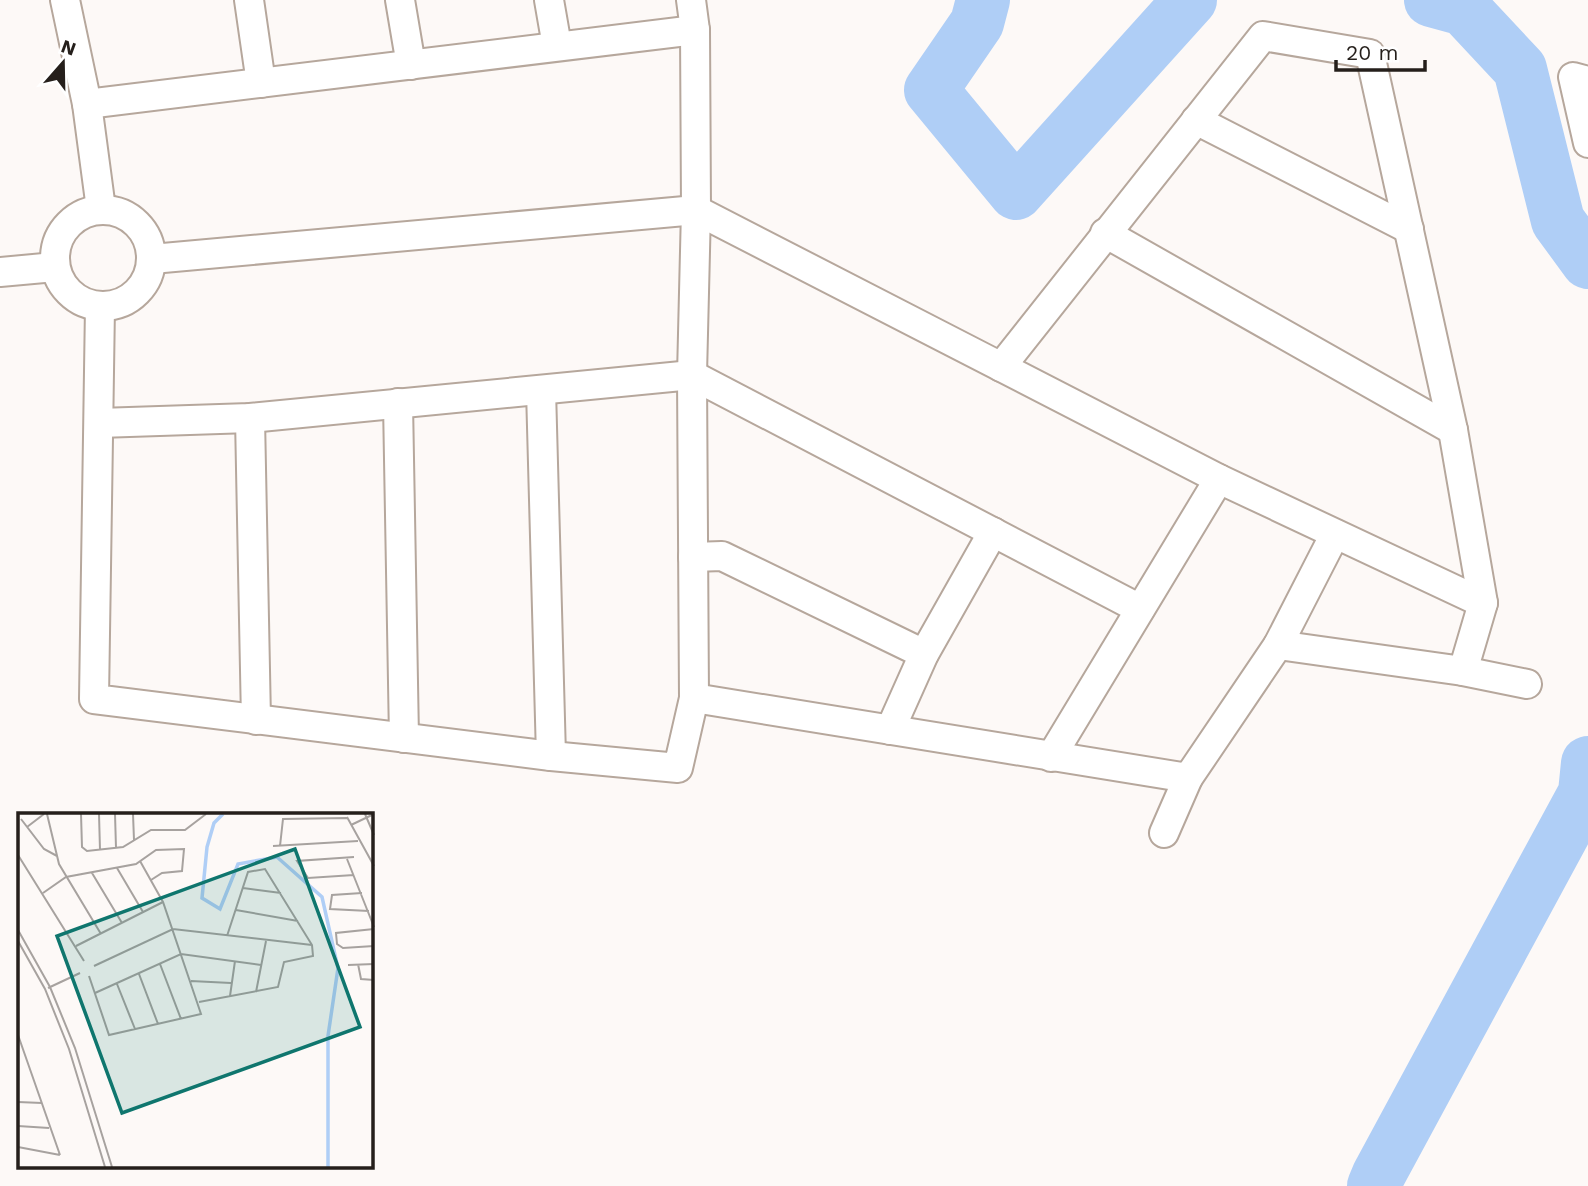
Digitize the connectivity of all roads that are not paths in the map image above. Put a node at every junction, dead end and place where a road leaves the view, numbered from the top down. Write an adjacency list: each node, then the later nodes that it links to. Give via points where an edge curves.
1 (65, 0): 11 (street)
2 (249, 0): 10 (street)
3 (400, 0): 8 (street)
4 (548, 0): 7 (street)
5 (691, 0): 6 (street)
6 (695, 30): 7 (street); 15 (street)
7 (557, 46): 8 (street)
8 (411, 65): 10 (street)
9 (1588, 81): 13 (street, via 1573,77)
10 (261, 83): 11 (street)
11 (87, 104): 14 (street)
12 (1196, 120): 16 (street); 16 (street, via 1263,36 1370,54); 17 (street)
13 (1588, 143)
14 (100, 209): 18 (street, via 131,218 146,236); 19 (street, via 70,221 54,250)
15 (696, 210): 18 (street); 22 (street); 23 (street)
16 (1409, 229): 28 (street)
17 (1105, 233): 22 (street); 28 (street)
18 (152, 259): 21 (street, via 149,274 130,298)
19 (55, 267): 20 (street); 21 (street, via 71,294)
20 (0, 272)
21 (100, 306): 27 (street)
22 (1001, 367): 29 (street)
23 (692, 375): 24 (street); 30 (street); 32 (street)
24 (541, 390): 25 (street); 43 (street)
25 (398, 403): 26 (street); 42 (street)
26 (250, 418): 27 (street); 40 (street)
27 (99, 423): 40 (street, via 94,699)
28 (1453, 430): 33 (street)
29 (1219, 479): 31 (street); 34 (street)
30 (993, 532): 34 (street); 36 (street)
31 (1335, 534): 33 (street); 35 (street)
32 (693, 557): 36 (street, via 722,556); 39 (street)
33 (1483, 603): 37 (street)
34 (1140, 609): 44 (street)
35 (1278, 645): 37 (street); 45 (street)
36 (924, 654): 41 (street)
37 (1463, 671): 38 (street)
38 (1527, 684)
39 (694, 698): 41 (street); 43 (street, via 678,768)
40 (256, 720): 42 (street)
41 (890, 730): 44 (street)
42 (404, 738): 43 (street)
43 (551, 756)
44 (1051, 757): 45 (street)
45 (1188, 778): 46 (street)
46 (1164, 833)

